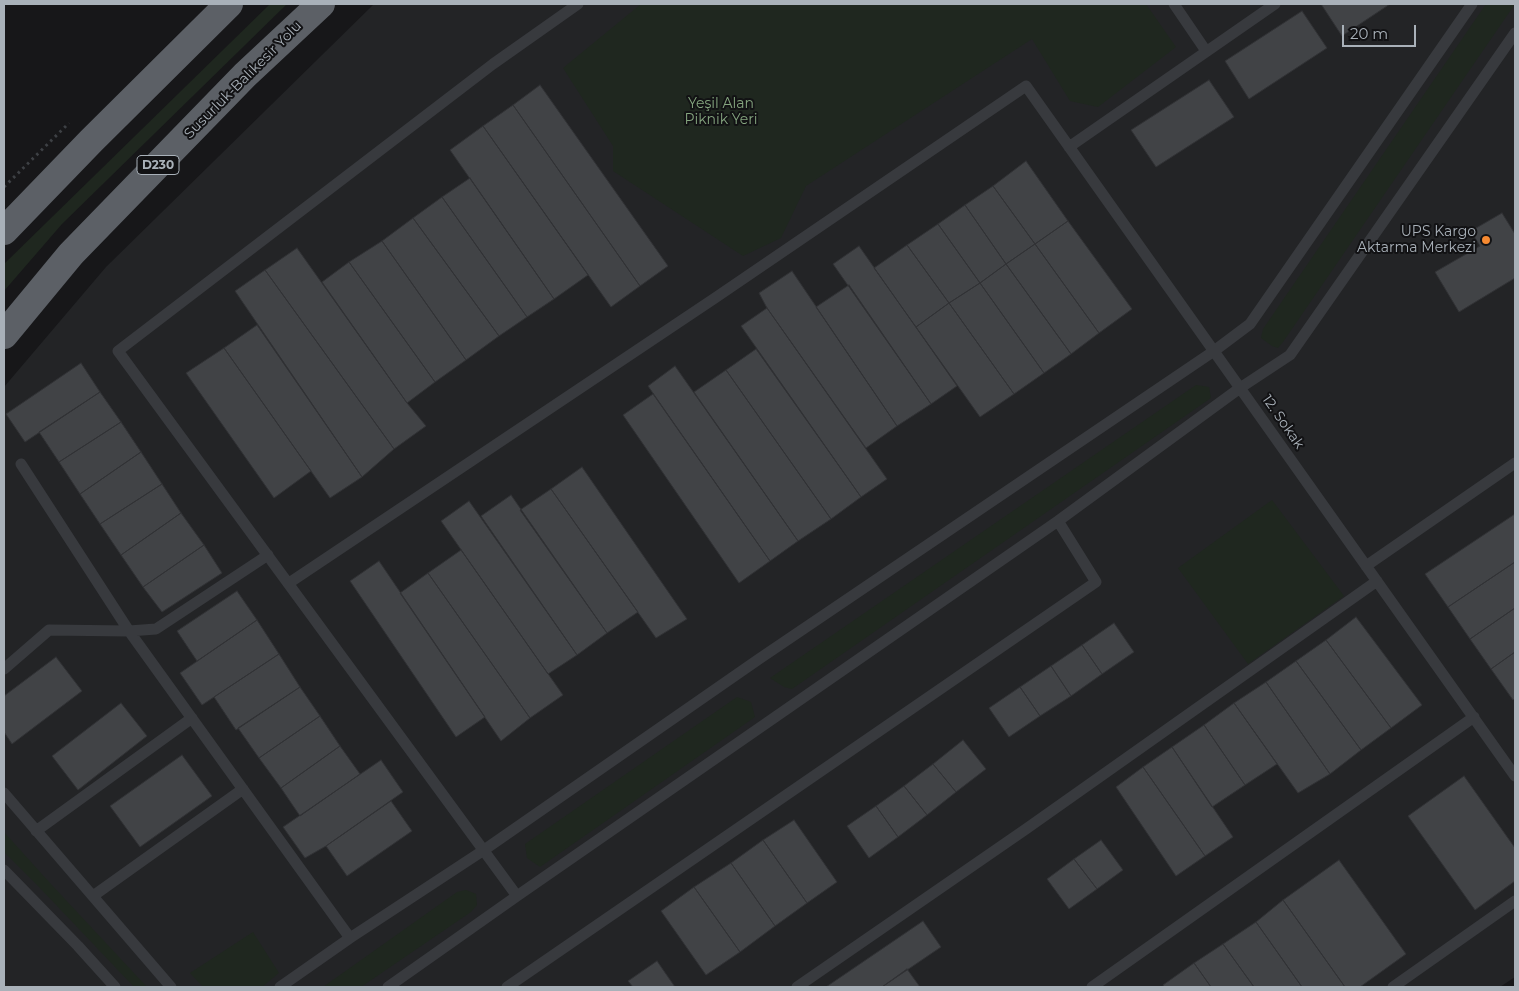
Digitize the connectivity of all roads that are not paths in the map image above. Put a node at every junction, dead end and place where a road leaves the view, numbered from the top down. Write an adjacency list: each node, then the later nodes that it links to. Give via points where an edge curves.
1 (229, 4): 10 (highway)
2 (321, 4): 11 (highway, Susurluk-Balıkesir Yolu / D230, via 245,75 71,254)
3 (578, 4): 17 (lane, via 493,64 118,351)
4 (1174, 4): 8 (lane)
5 (1275, 4): 8 (lane)
6 (1472, 4): 12 (lane, via 1250,324)
7 (1515, 33): 13 (lane, via 1290,355)
8 (1206, 51): 9 (lane)
9 (1069, 147): 12 (lane, 12. Sokak); 20 (lane, 12. Sokak, via 1026,86)
10 (4, 231)
11 (4, 335)
12 (1214, 351): 13 (lane, 12. Sokak); 29 (lane)
13 (1240, 388): 16 (lane); 18 (lane, 12. Sokak)
14 (1515, 463): 18 (lane)
15 (21, 464): 21 (lane)
16 (1058, 521): 32 (lane); 39 (lane, via 1096,582)
17 (268, 555): 20 (lane); 21 (lane, via 156,629)
18 (1366, 566): 19 (lane, 12. Sokak)
19 (1377, 582): 23 (lane, 12. Sokak); 40 (lane)
20 (289, 584): 29 (lane)
21 (129, 631): 22 (lane, via 49,630); 24 (lane)
22 (4, 669)
23 (1474, 717): 25 (lane, 12. Sokak); 41 (lane)
24 (192, 718): 26 (lane); 28 (lane)
25 (1515, 776)
26 (243, 789): 31 (lane); 34 (lane)
27 (4, 793): 28 (lane)
28 (36, 831): 31 (lane)
29 (484, 850): 32 (lane); 34 (lane)
30 (4, 870): 35 (lane)
31 (92, 896): 36 (lane)
32 (518, 896): 38 (lane)
33 (1515, 901): 42 (lane)
34 (350, 938): 37 (lane)
35 (116, 987)
36 (172, 987)
37 (280, 987)
38 (388, 987)
39 (507, 987)
40 (797, 987)
41 (1092, 987)
42 (1393, 987)

